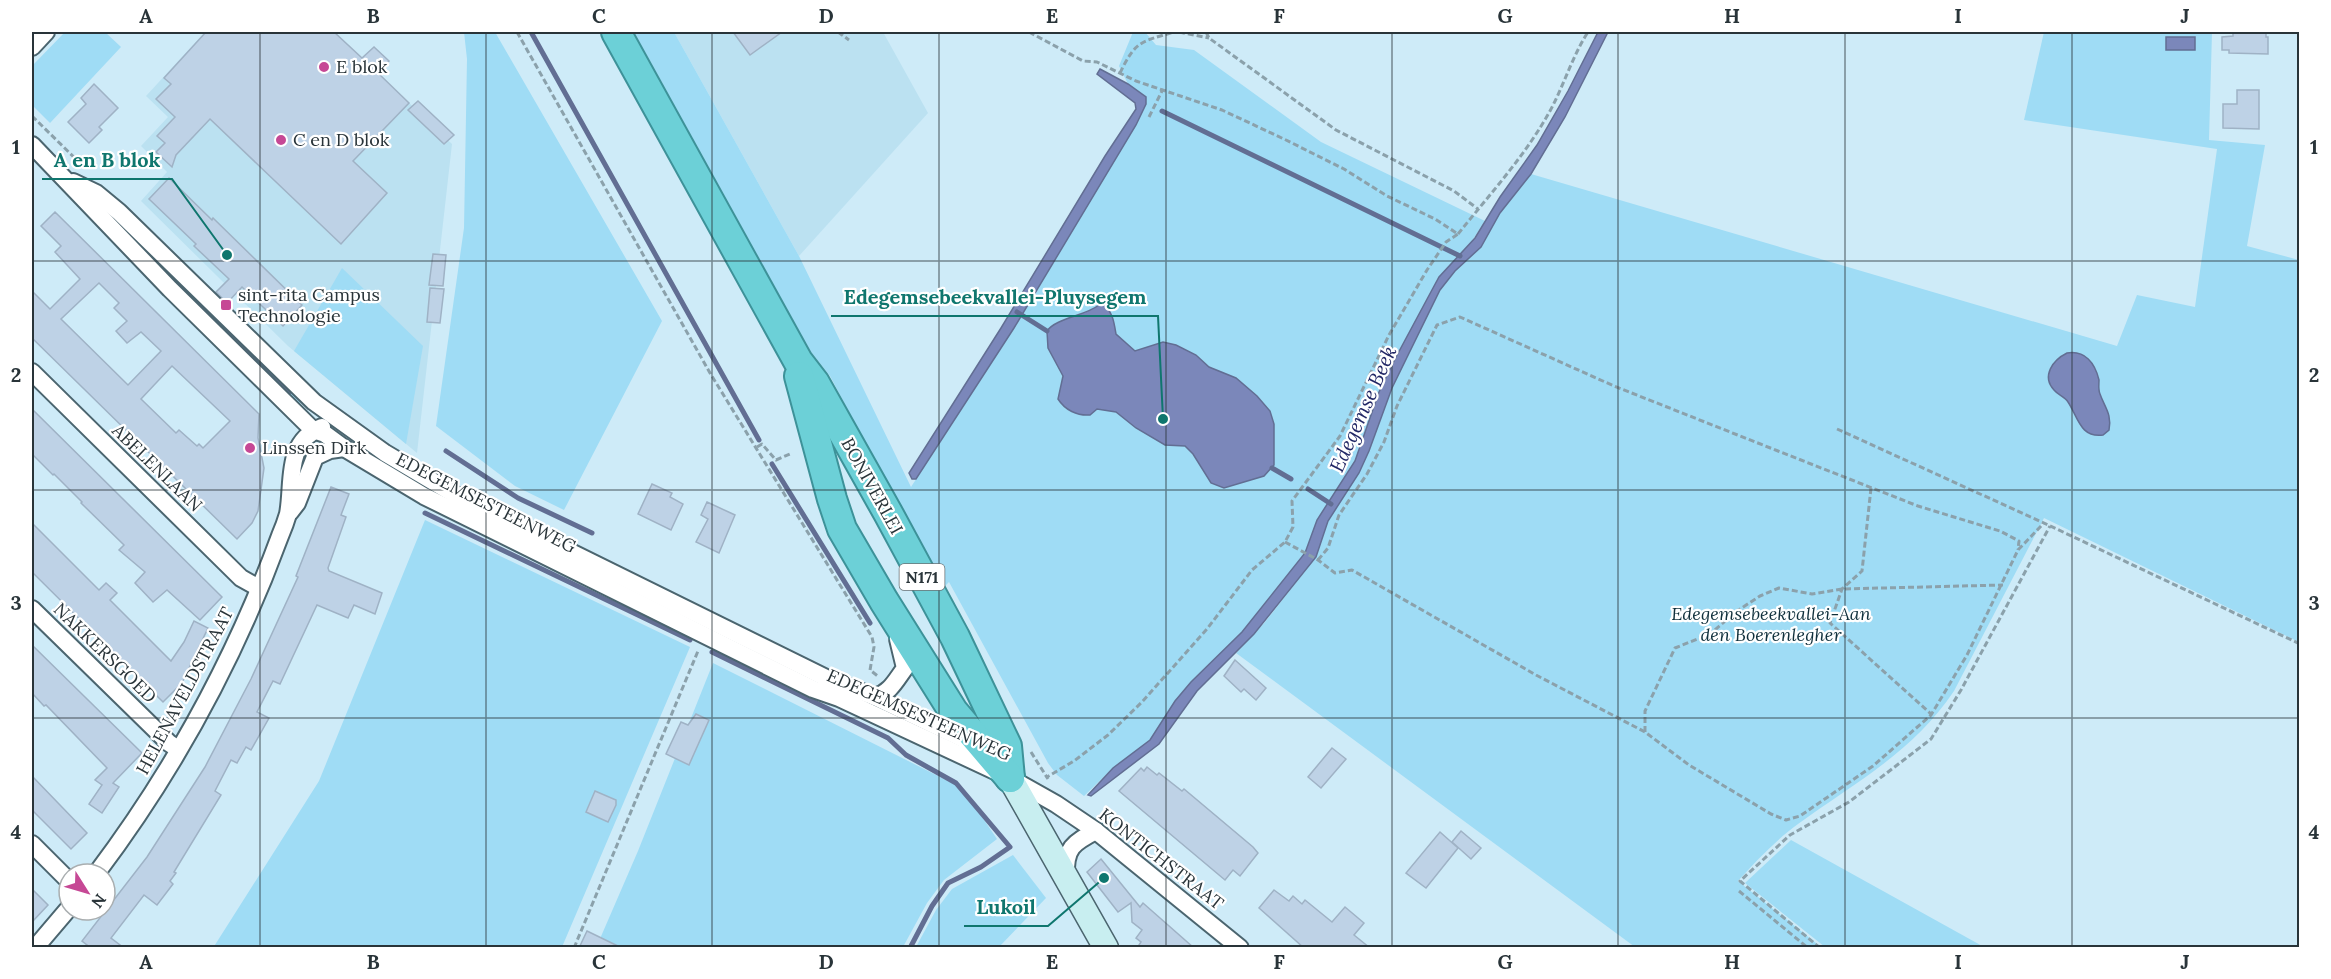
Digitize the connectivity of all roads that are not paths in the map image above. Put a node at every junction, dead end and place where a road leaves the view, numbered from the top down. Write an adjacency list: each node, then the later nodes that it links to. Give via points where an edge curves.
1 (46, 32): 3 (street)
2 (616, 32): 6 (highway, BONIVERLEI / N171)
3 (32, 47)
4 (32, 145): 5 (street, EDEGEMSESTEENWEG)
5 (64, 178): 8 (street, EDEGEMSESTEENWEG); 9 (street, EDEGEMSESTEENWEG, via 96,193 119,212 314,402)
6 (798, 360): 14 (highway, BONIVERLEI / N171, via 799,378 842,529); 17 (highway, BONIVERLEI / N171, via 888,513 955,637)
7 (32, 372): 13 (street, ABELENLAAN, via 241,578)
8 (313, 430): 9 (street, EDEGEMSESTEENWEG, via 325,425); 10 (street, EDEGEMSESTEENWEG); 12 (street, HELENAVELDSTRAAT, via 296,451)
9 (352, 431): 11 (street, EDEGEMSESTEENWEG)
10 (344, 448): 11 (street, EDEGEMSESTEENWEG); 12 (street, HELENAVELDSTRAAT, via 315,457 297,503)
11 (404, 475): 16 (street, EDEGEMSESTEENWEG, via 459,497 828,679); 19 (street, EDEGEMSESTEENWEG, via 424,496 813,689)
12 (288, 515): 13 (street, HELENAVELDSTRAAT)
13 (259, 588): 18 (street, HELENAVELDSTRAAT, via 221,673)
14 (884, 601): 16 (street, BONIVERLEI, via 903,653 904,668 892,686); 19 (highway, BONIVERLEI / N171, via 954,711)
15 (32, 609): 18 (street, NAKKERSGOED)
16 (875, 697): 19 (street, EDEGEMSESTEENWEG, via 963,739)
17 (1007, 746): 19 (highway, BONIVERLEI / N171); 20 (street, KONTICHSTRAAT, via 1024,772)
18 (178, 749): 23 (street, HELENAVELDSTRAAT, via 129,831)
19 (1010, 778): 20 (street, KONTICHSTRAAT); 25 (main road, BONIVERLEI / N171)
20 (1056, 804): 21 (street, KONTICHSTRAAT)
21 (1096, 831): 25 (street, via 1072,846 1065,858); 29 (street, KONTICHSTRAAT)
22 (32, 844): 24 (street)
23 (105, 862)
24 (57, 869)
25 (1066, 878): 28 (main road, BONIVERLEI / N171)
26 (57, 922): 27 (street)
27 (35, 948)
28 (1106, 948)
29 (1240, 948)

